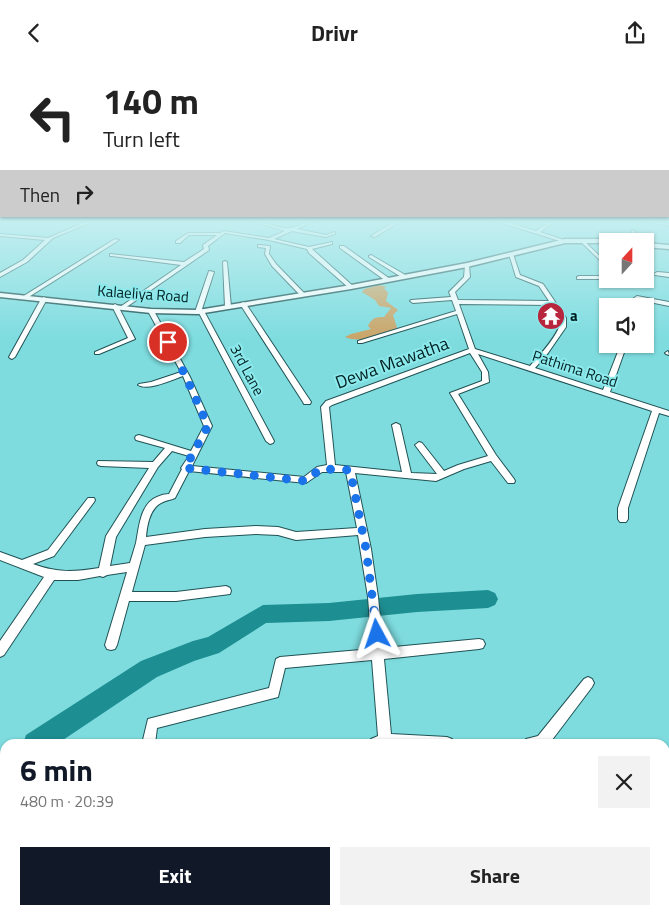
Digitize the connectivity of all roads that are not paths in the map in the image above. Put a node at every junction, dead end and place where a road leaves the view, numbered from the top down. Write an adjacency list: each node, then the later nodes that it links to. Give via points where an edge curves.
1 (27, 260): 16 (street)
2 (85, 260): 25 (street)
3 (149, 260): 12 (street)
4 (191, 260): 12 (street)
5 (271, 260): 24 (street)
6 (320, 260): 22 (street)
7 (360, 260): 21 (street)
8 (377, 260): 18 (street)
9 (489, 260): 13 (street, Kalaeliya Road)
10 (513, 260): 30 (street, via 518,276 542,285)
11 (225, 262): 34 (street)
12 (185, 264): 33 (street)
13 (467, 265): 18 (street, Kalaeliya Road); 27 (street, via 467,277 452,292)
14 (210, 272): 36 (street)
15 (657, 274): 17 (street)
16 (0, 275)
17 (669, 275)
18 (405, 277): 21 (street, Kalaeliya Road)
19 (579, 278): 20 (street)
20 (599, 278)
21 (388, 280): 22 (street, Kalaeliya Road)
22 (351, 287): 24 (street, Kalaeliya Road)
23 (0, 295): 25 (street, Kalaeliya Road)
24 (303, 295): 31 (street, Kalaeliya Road)
25 (25, 297): 26 (street, Kalaeliya Road)
26 (44, 299): 33 (street, Kalaeliya Road); 42 (street)
27 (455, 300): 28 (street); 30 (street); 37 (street)
28 (413, 301)
29 (654, 301): 32 (street)
30 (554, 303): 43 (street, via 563,318 563,327)
31 (243, 304): 34 (street, Kalaeliya Road); 47 (street)
32 (669, 304)
33 (119, 306): 35 (street, Kalaeliya Road); 40 (street, via 132,339)
34 (228, 307): 36 (street, Kalaeliya Road)
35 (151, 311): 36 (street, Kalaeliya Road); 44 (street)
36 (199, 311): 52 (street, 3rd Lane)
37 (459, 312): 38 (street); 39 (street)
38 (360, 342)
39 (472, 350): 43 (street, Pathima Road); 56 (street, via 485,372 486,382 454,393); 60 (street, Dewa Mawatha, via 329,403 325,407)
40 (97, 353)
41 (621, 353): 46 (street)
42 (12, 357)
43 (532, 369): 46 (street, Pathima Road)
44 (185, 373): 45 (street); 55 (street, via 208,426)
45 (141, 385)
46 (606, 393): 48 (street, Pathima Road)
47 (307, 402)
48 (656, 410): 49 (street, Pathima Road); 66 (street, via 623,509)
49 (669, 414)
50 (396, 425): 62 (street)
51 (139, 439): 54 (street)
52 (270, 441)
53 (418, 445): 63 (street)
54 (170, 448): 55 (street); 58 (street)
55 (192, 454): 59 (street)
56 (493, 457): 63 (street); 64 (street)
57 (101, 463): 58 (street)
58 (155, 465): 72 (street, via 111,536)
59 (185, 468): 60 (street, via 306,481 320,469); 68 (street, via 172,496 159,499 150,508 141,534)
60 (331, 468): 61 (street)
61 (350, 470): 62 (street); 67 (street)
62 (407, 475): 63 (street, via 436,478)
63 (442, 475)
64 (511, 481)
65 (91, 501): 70 (street, via 51,553)
66 (623, 519)
67 (363, 531): 68 (street, via 296,536 256,530 205,533); 79 (street, via 374,597)
68 (142, 543): 71 (street)
69 (0, 556): 70 (street)
70 (22, 564): 73 (street)
71 (135, 565): 72 (street); 75 (street)
72 (103, 573): 73 (street)
73 (51, 575): 78 (street)
74 (226, 591): 75 (street, via 195,596)
75 (126, 596): 77 (street)
76 (479, 644): 79 (street)
77 (111, 645)
78 (0, 651)
79 (378, 653): 81 (street, via 280,663 274,693 152,723); 82 (street)
80 (588, 683): 83 (street)
81 (149, 739)
82 (380, 739)
83 (544, 739)

